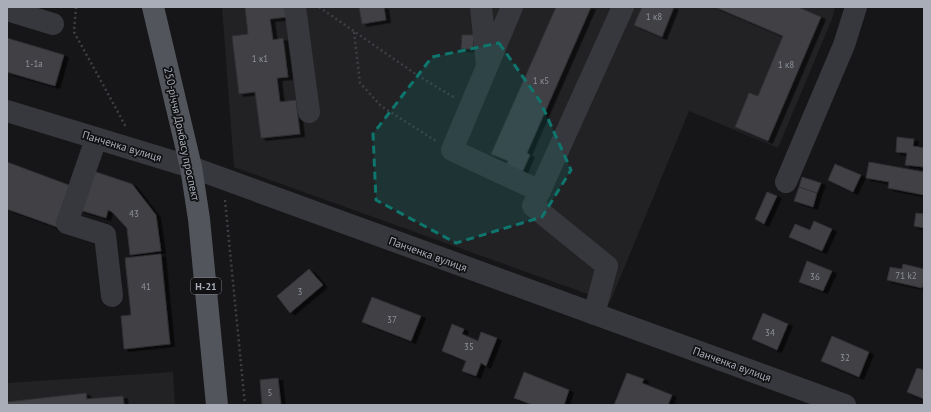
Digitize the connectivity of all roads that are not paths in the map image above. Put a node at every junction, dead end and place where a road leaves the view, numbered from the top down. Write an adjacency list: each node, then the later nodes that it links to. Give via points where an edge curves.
1 (154, 7): 13 (main road, 250-річчя Донбасу проспект / Н-21)
2 (295, 7): 11 (street)
3 (481, 7): 9 (street)
4 (512, 7): 9 (street)
5 (623, 7): 15 (street)
6 (856, 7): 14 (street, via 844,45)
7 (7, 10): 8 (street)
8 (53, 24)
9 (487, 67): 15 (street, via 452,150)
10 (7, 111): 12 (street, Панченка вулиця)
11 (309, 112)
12 (96, 139): 13 (street, Панченка вулиця); 16 (street, via 67,223 105,235)
13 (191, 168): 17 (street, Панченка вулиця); 18 (main road, 250-річчя Донбасу проспект / Н-21, via 199,219)
14 (786, 182)
15 (540, 191): 17 (street, via 533,206 607,266)
16 (112, 296)
17 (594, 314): 19 (street, Панченка вулиця)
18 (217, 405)
19 (845, 405)

